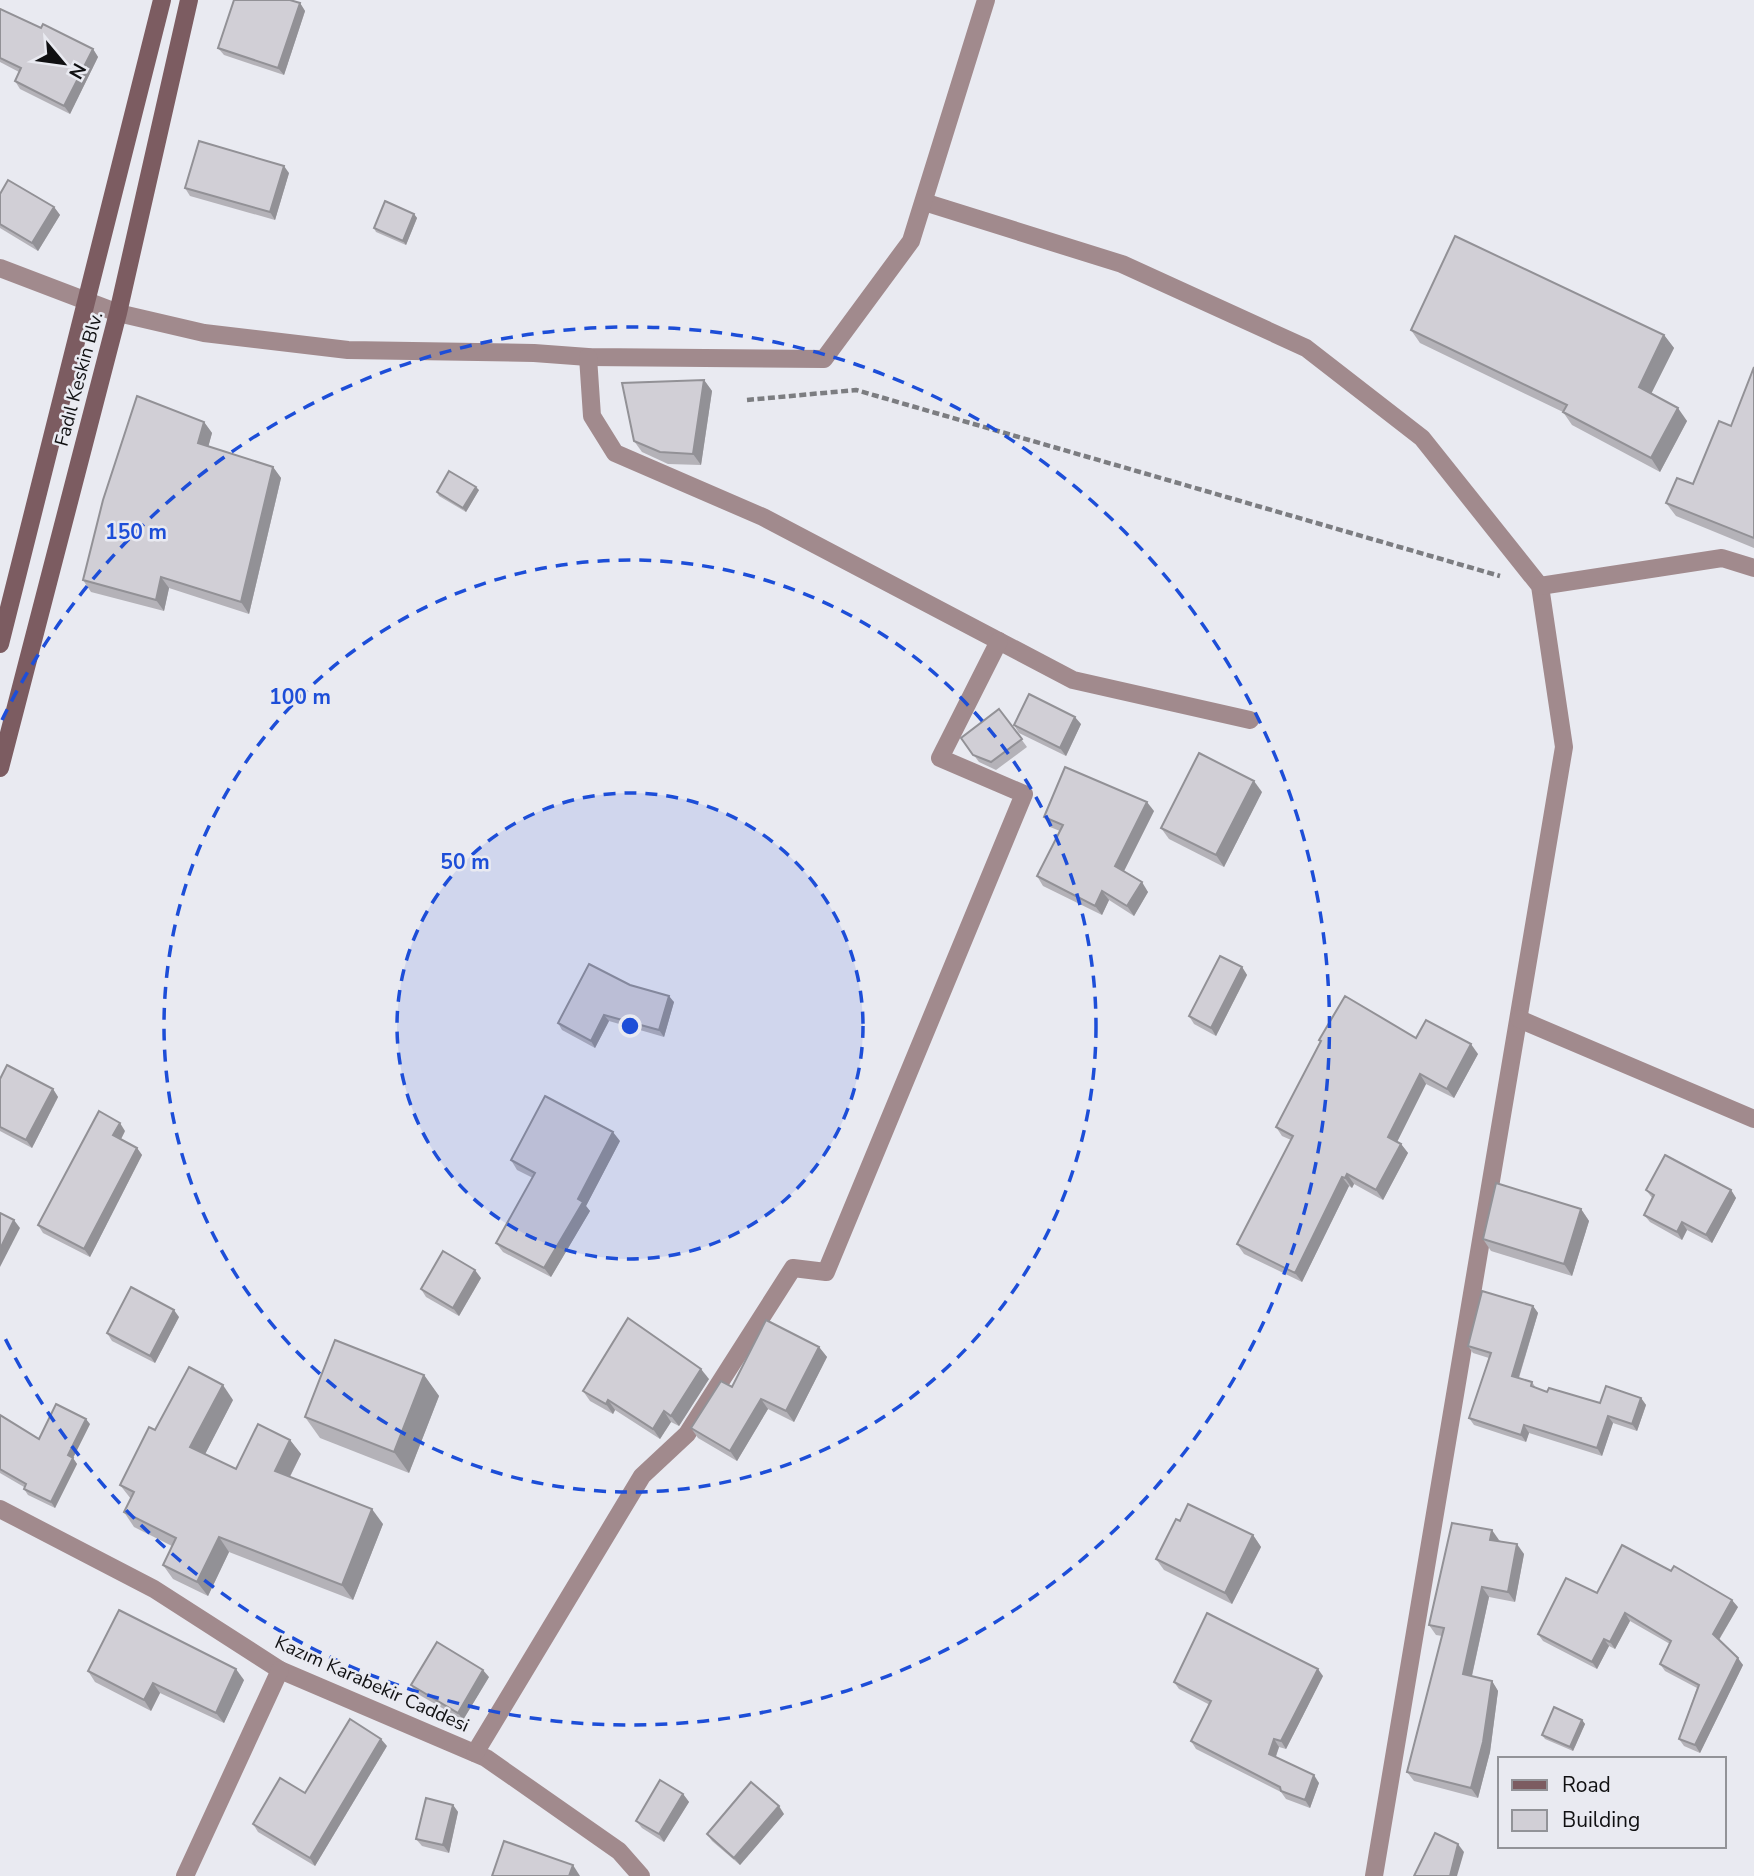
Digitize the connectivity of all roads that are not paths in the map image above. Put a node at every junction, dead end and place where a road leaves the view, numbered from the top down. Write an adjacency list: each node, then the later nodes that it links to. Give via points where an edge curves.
1 (162, 0): 6 (street, Fadıl Keskin Blv.)
2 (189, 0): 7 (street, Fadıl Keskin Blv.)
3 (986, 0): 4 (street)
4 (924, 202): 8 (street, via 911,241 824,359); 10 (street, via 1122,264 1306,348 1422,438)
5 (0, 268): 6 (street)
6 (87, 302): 7 (street); 12 (street, Fadıl Keskin Blv.)
7 (118, 313): 8 (street, via 204,333 348,350); 14 (street, Fadıl Keskin Blv.)
8 (588, 358): 11 (street, via 592,416 615,453 763,517)
9 (1754, 568): 10 (street, via 1722,558)
10 (1540, 586): 15 (street, via 1564,747)
11 (999, 640): 13 (street, via 1073,680); 19 (street, via 940,758 1024,794 827,1272 793,1268 687,1434 642,1476)
12 (0, 644)
13 (1250, 720)
14 (0, 768)
15 (1519, 1019): 16 (street); 22 (street)
16 (1754, 1119)
17 (0, 1509): 18 (street, Kazım Karabekir Caddesi, via 155,1589)
18 (280, 1670): 19 (street, Kazım Karabekir Caddesi); 20 (street)
19 (475, 1753): 21 (street, Kazım Karabekir Caddesi, via 619,1851)
20 (185, 1876)
21 (641, 1876)
22 (1374, 1876)

